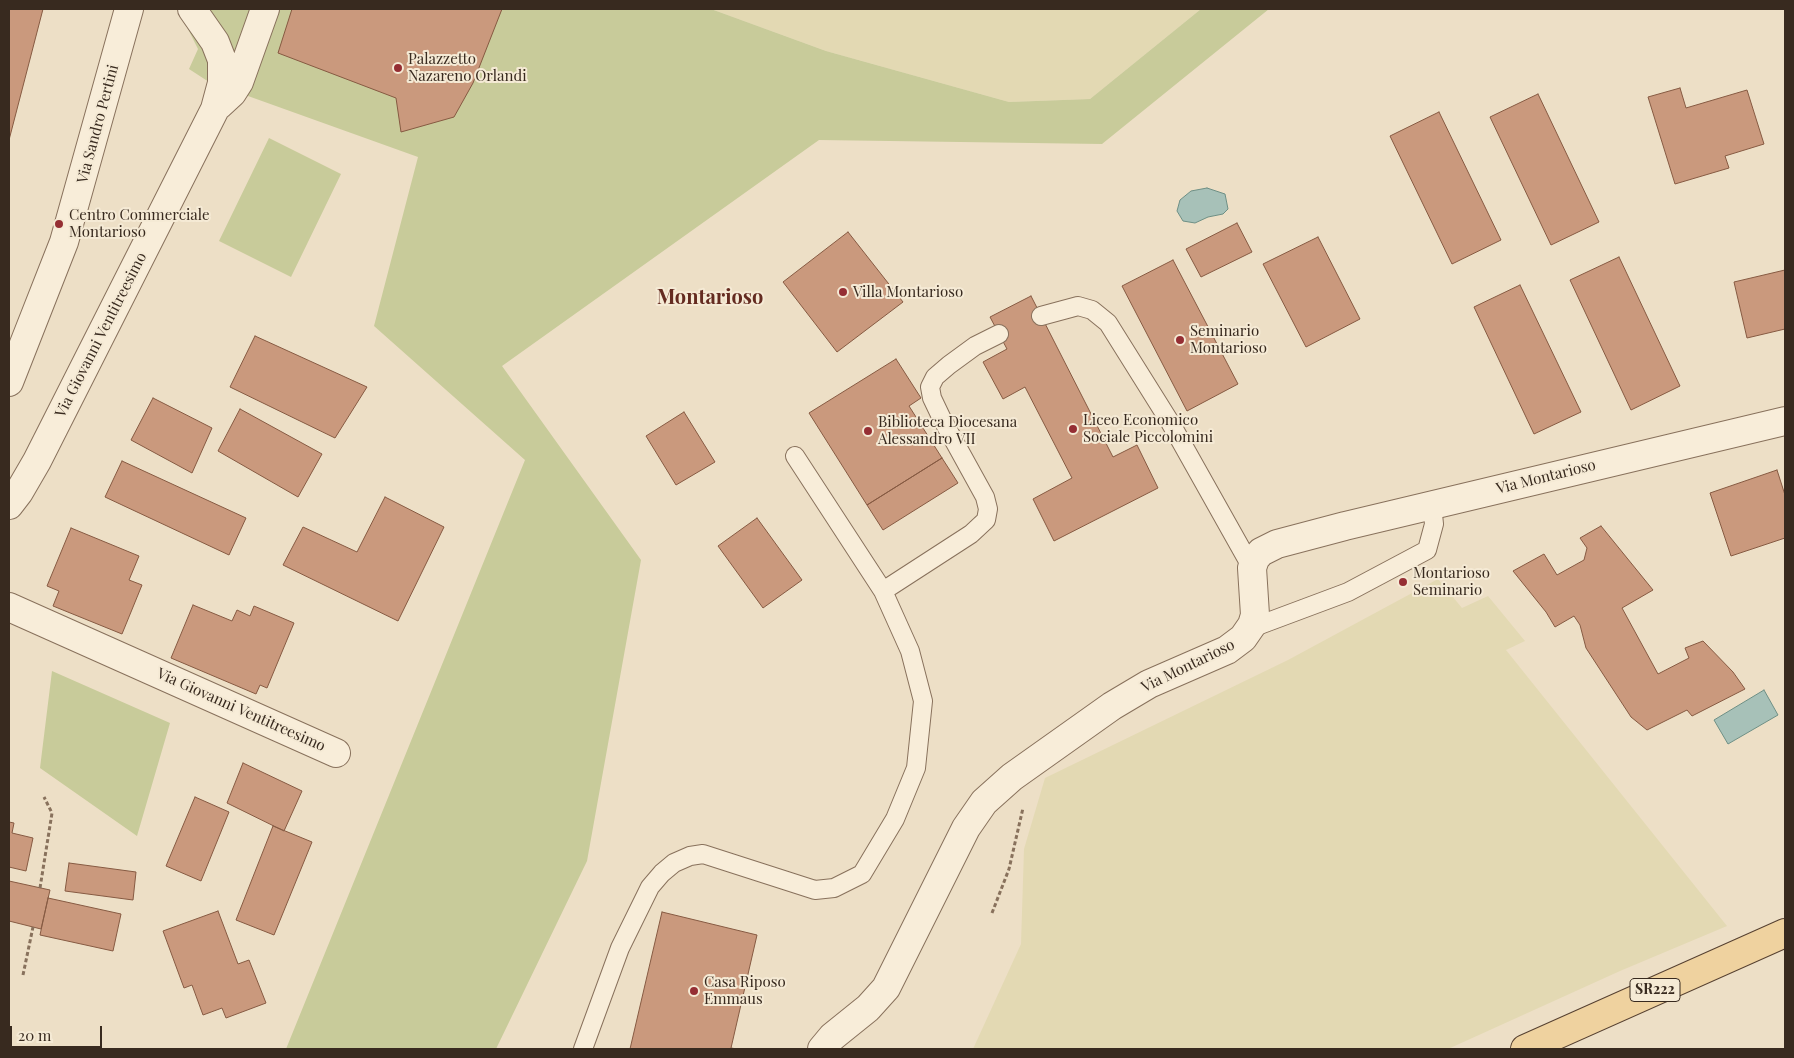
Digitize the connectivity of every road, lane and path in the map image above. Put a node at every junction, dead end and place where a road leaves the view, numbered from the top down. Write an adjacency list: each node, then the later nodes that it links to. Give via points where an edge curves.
1 (129, 9): 7 (street, Via Sandro Pertini, via 64,242)
2 (199, 19): 3 (street, Via Giovanni Ventitreesimo, via 231,37); 4 (street, Via Giovanni Ventitreesimo, via 222,60 222,83)
3 (260, 20): 4 (street, Via Giovanni Ventitreesimo, via 239,82)
4 (216, 109): 11 (street, Via Giovanni Ventitreesimo, via 37,461)
5 (1041, 316): 13 (lane, via 1078,306 1092,310 1108,323 1170,422)
6 (999, 334): 14 (lane, via 949,364 935,377 930,387 942,419 985,497 986,520 971,534)
7 (15, 347): 8 (street, Via Sandro Pertini)
8 (9, 382)
9 (1785, 421): 12 (street, Via Montarioso)
10 (796, 456): 14 (lane)
11 (9, 504)
12 (1432, 505): 13 (street, Via Montarioso, via 1276,544 1261,552); 16 (lane, via 1434,524 1427,550 1348,592)
13 (1252, 568): 16 (street, Via Montarioso, via 1256,608)
14 (883, 591): 25 (lane, via 910,651 922,702 916,768 895,820 862,874 834,888 816,890 703,854 674,863 650,887 620,948)
15 (9, 607): 17 (street, Via Giovanni Ventitreesimo)
16 (1249, 629): 18 (street, Via Montarioso, via 1227,650 1131,694)
17 (336, 753)
18 (1030, 765): 21 (path, via 1016,846); 26 (street, Via Montarioso, via 998,789 972,816 886,988)
19 (44, 797): 20 (path, via 52,813)
20 (40, 888)
21 (992, 913)
22 (33, 927): 24 (path)
23 (1785, 933): 27 (main road, SR222)
24 (23, 975)
25 (582, 1049)
26 (822, 1049)
27 (1526, 1049)

